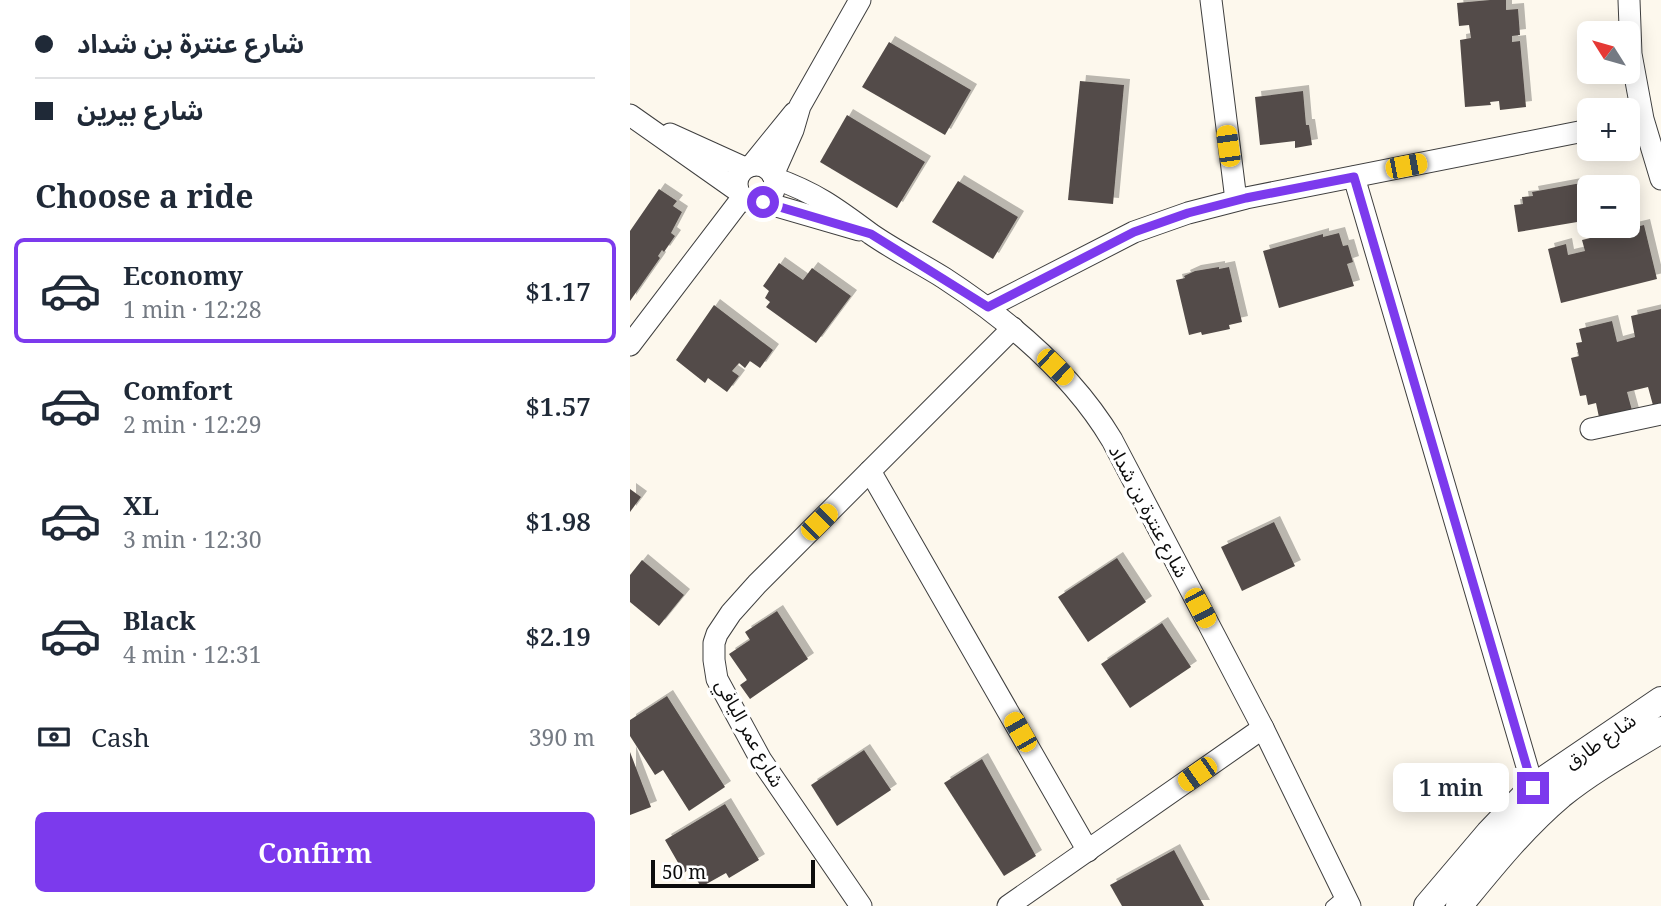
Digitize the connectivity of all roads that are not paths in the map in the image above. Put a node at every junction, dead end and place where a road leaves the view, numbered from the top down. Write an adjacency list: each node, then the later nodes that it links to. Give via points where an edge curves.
1 (860, 0): 5 (street)
2 (1211, 0): 14 (street)
3 (1629, 0): 4 (street)
4 (1633, 98)
5 (800, 106): 9 (street); 10 (street)
6 (638, 120): 9 (street, شارع عنترة بن شداد); 13 (street, شارع عنترة بن شداد)
7 (1640, 131): 12 (street)
8 (1577, 132): 11 (street)
9 (748, 167): 10 (street, via 759,165); 13 (street, via 737,182)
10 (773, 176): 13 (street, via 773,192); 15 (street, شارع عنترة بن شداد, via 835,206)
11 (1354, 177): 14 (street); 25 (street)
12 (1661, 178)
13 (747, 197): 15 (street, شارع عنترة بن شداد); 18 (street)
14 (1236, 200): 16 (street, via 1134,232)
15 (871, 234): 16 (street, شارع عنترة بن شداد)
16 (988, 307): 17 (street, شارع عنترة بن شداد)
17 (1013, 328): 21 (street, شارع عمر اليافي); 23 (street, شارع عنترة بن شداد, via 1095,411)
18 (630, 345)
19 (1661, 414): 20 (street)
20 (1591, 429)
21 (870, 471): 26 (street); 28 (street, شارع عمر اليافي, via 757,584 731,613 714,643 717,679 740,723)
22 (1661, 700): 25 (street, شارع طارق)
23 (1263, 728): 26 (street); 27 (street, شارع عنترة بن شداد)
24 (1661, 730): 31 (street, شارع طارق, via 1564,793 1537,816)
25 (1533, 788): 30 (street, شارع طارق)
26 (1088, 851): 29 (street)
27 (1342, 902)
28 (861, 906)
29 (1008, 906)
30 (1427, 906)
31 (1458, 906)

